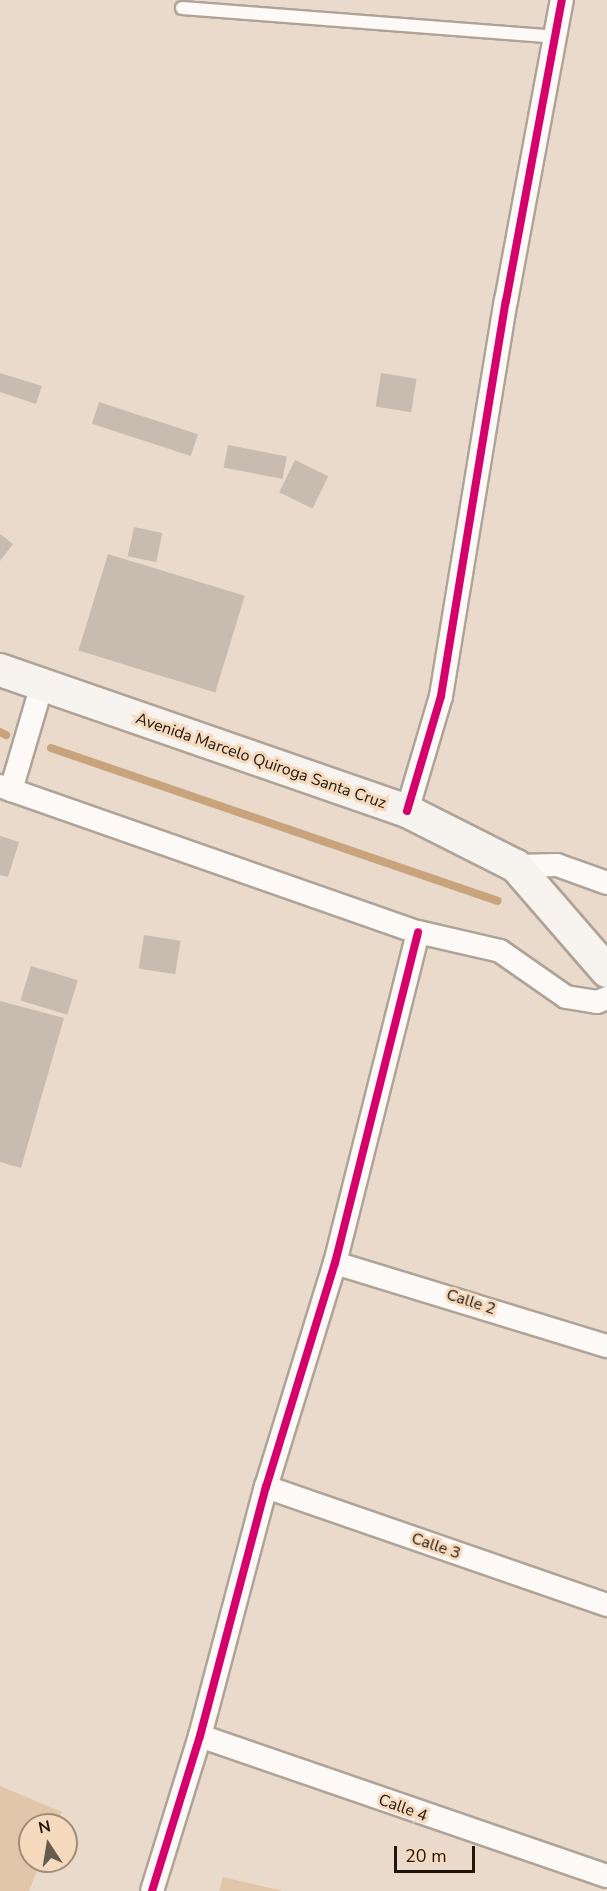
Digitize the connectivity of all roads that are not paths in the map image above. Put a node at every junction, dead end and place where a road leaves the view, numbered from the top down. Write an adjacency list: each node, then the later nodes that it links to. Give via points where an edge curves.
1 (562, 0): 3 (street)
2 (182, 8): 3 (lane)
3 (556, 37): 7 (street, via 506,301 441,696)
4 (0, 670): 5 (main road, Avenida Marcelo Quiroga Santa Cruz)
5 (42, 685): 6 (street); 7 (main road, Avenida Marcelo Quiroga Santa Cruz)
6 (6, 788): 10 (street)
7 (407, 811): 8 (main road, Avenida Marcelo Quiroga Santa Cruz)
8 (516, 866): 9 (street, Avenida Marcelo Quiroga Santa Cruz, via 557,865); 11 (main road, Avenida Marcelo Quiroga Santa Cruz)
9 (607, 883)
10 (418, 932): 12 (street, via 500,951 566,998 597,1002); 13 (street)
11 (607, 971)
12 (607, 998)
13 (335, 1263): 14 (street, Calle 2); 15 (street)
14 (607, 1346)
15 (266, 1487): 16 (street, Calle 3); 17 (street)
16 (607, 1605)
17 (200, 1736): 18 (street, Calle 4); 19 (street)
18 (607, 1876)
19 (152, 1891)

